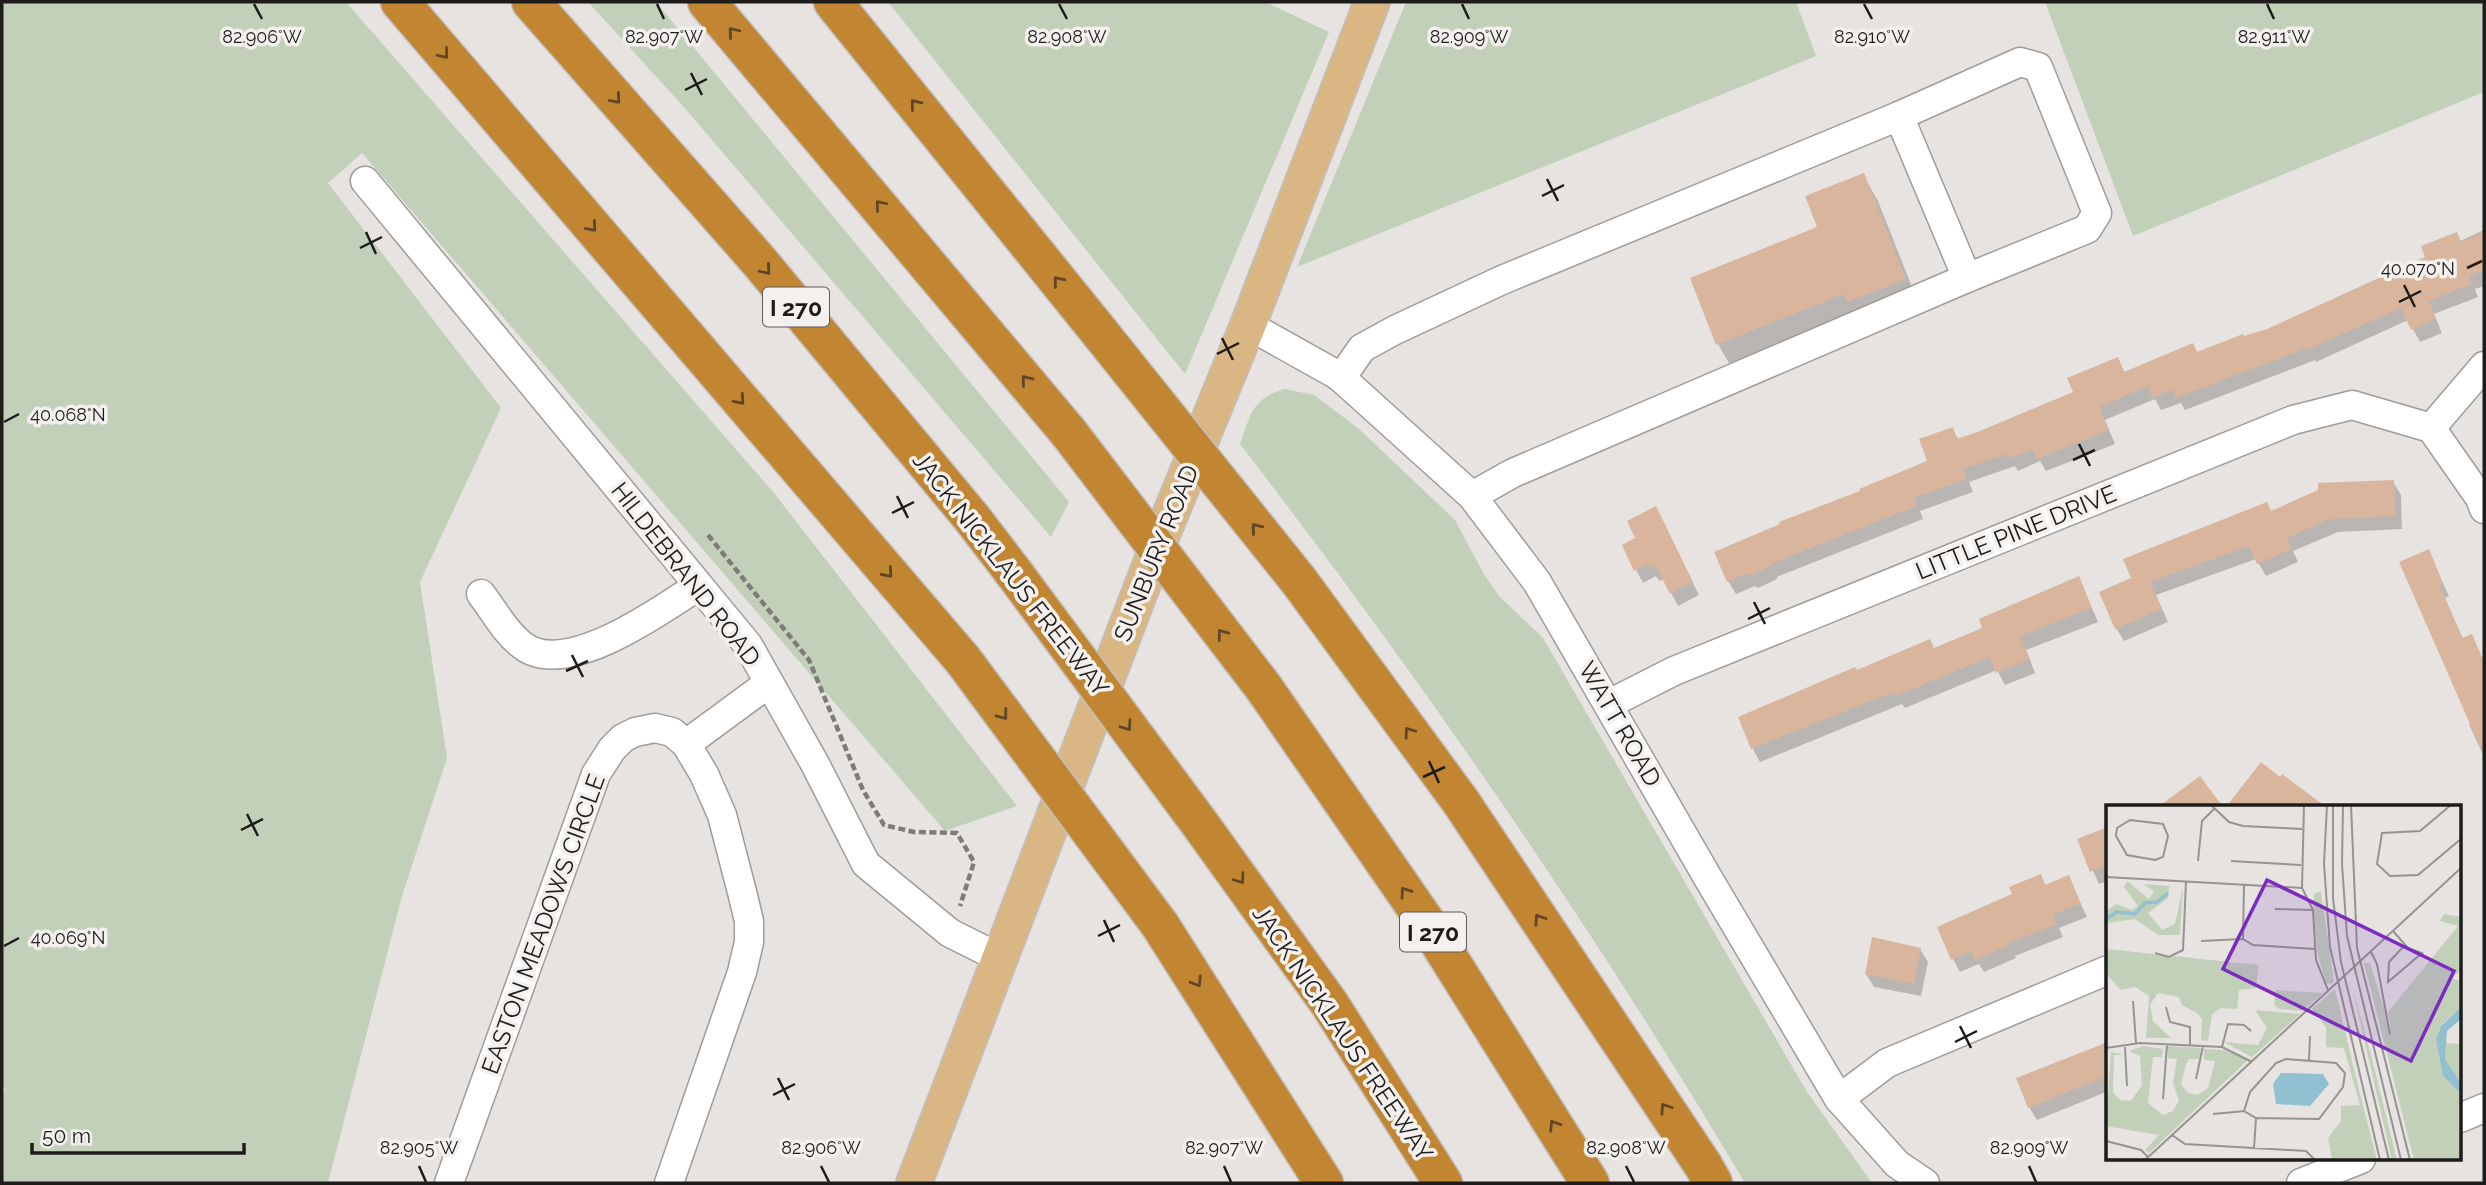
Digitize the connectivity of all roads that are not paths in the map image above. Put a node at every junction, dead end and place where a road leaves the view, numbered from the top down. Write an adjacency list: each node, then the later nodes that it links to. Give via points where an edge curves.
1 (400, 2): 29 (highway, one-way to 29, bridge, via 962,660 1160,925)
2 (531, 2): 30 (highway, JACK NICKLAUS FREEWAY / I 270, one-way to 30, bridge, via 758,261 1014,573 1329,1003)
3 (707, 2): 31 (highway, I 270, one-way to 3, bridge, via 1430,928 1264,688 1069,433)
4 (833, 2): 32 (highway, one-way to 4, bridge, via 1461,802 1299,581)
5 (1372, 2): 9 (main road, SUNBURY ROAD)
6 (1899, 116): 8 (street); 8 (street, via 2020,62 2038,67 2097,213 2087,229); 11 (street, via 1502,280 1395,330 1362,348)
7 (365, 181): 15 (street, HILDEBRAND ROAD)
8 (1967, 278): 13 (street, via 1513,473)
9 (1248, 325): 11 (street, WATT ROAD); 20 (main road, SUNBURY ROAD, via 1159,542)
10 (2484, 366): 12 (street)
11 (1341, 378): 13 (street, WATT ROAD)
12 (2431, 428): 14 (street); 18 (street, LITTLE PINE DRIVE, via 2352,405 2292,420 1674,671)
13 (1472, 496): 18 (street, WATT ROAD, via 1537,582)
14 (2484, 509)
15 (698, 586): 16 (street, via 595,645 552,656 524,647); 17 (street, HILDEBRAND ROAD, via 748,645)
16 (481, 594)
17 (769, 683): 19 (street); 20 (street, HILDEBRAND ROAD, via 866,864 950,933)
18 (1609, 704): 22 (street, WATT ROAD)
19 (686, 744): 26 (street, EASTON MEADOWS CIRCLE, via 672,732 635,732 612,749 596,774); 27 (street, via 722,815 749,942 743,972)
20 (1000, 958): 28 (main road, SUNBURY ROAD)
21 (2106, 971): 22 (street, via 1887,1063)
22 (1839, 1099): 33 (street, WATT ROAD, via 1897,1164)
23 (2484, 1108): 24 (street)
24 (2462, 1117)
25 (2358, 1160): 34 (street)
26 (449, 1183)
27 (669, 1183)
28 (914, 1183)
29 (1324, 1183)
30 (1443, 1183)
31 (1590, 1183)
32 (1713, 1183)
33 (1925, 1183)
34 (2301, 1183)

